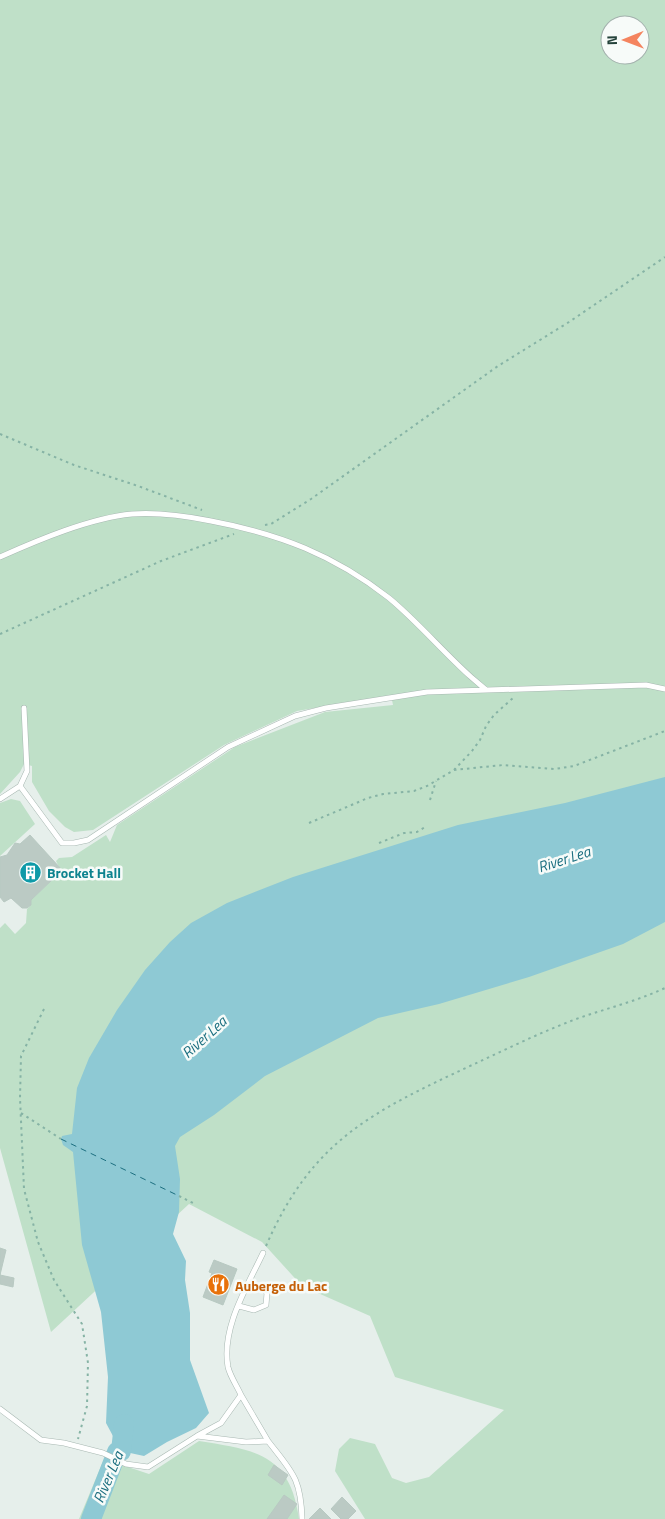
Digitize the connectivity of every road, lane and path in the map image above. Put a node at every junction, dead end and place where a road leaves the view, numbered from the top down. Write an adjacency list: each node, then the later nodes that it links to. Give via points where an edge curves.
1 (665, 257): 4 (path, via 498,366 311,499 271,524)
2 (0, 434): 3 (path, via 74,465)
3 (203, 510)
4 (249, 528): 5 (lane, via 182,515 133,514 94,522); 6 (path, via 161,561); 7 (lane, via 291,541 337,563 390,599)
5 (0, 557)
6 (0, 634)
7 (486, 689): 8 (lane); 14 (lane, via 427,692 295,716 228,747 88,840 74,843 62,843)
8 (529, 689): 9 (lane, via 646,685); 12 (path, via 494,715 476,746)
9 (665, 689)
10 (24, 708): 14 (lane, via 28,771)
11 (665, 731): 12 (path, via 574,766 555,769 503,764)
12 (454, 770): 13 (path)
13 (436, 780): 16 (path); 17 (path, via 414,791 368,798)
14 (20, 786): 15 (lane)
15 (0, 799)
16 (430, 800)
17 (309, 823)
18 (425, 827): 19 (path)
19 (379, 843)
20 (665, 988): 26 (path, via 556,1027 377,1112 341,1138 307,1173 282,1212)
21 (44, 1009): 22 (path, via 21,1056)
22 (21, 1112): 23 (path); 33 (path, via 28,1211 54,1280 82,1324 88,1363 87,1406)
23 (61, 1139)
24 (179, 1196): 25 (path)
25 (196, 1204)
26 (263, 1253): 27 (lane)
27 (247, 1286): 28 (lane); 28 (lane, via 263,1288 267,1293 266,1305 254,1310)
28 (239, 1306): 29 (lane, via 226,1341 228,1368)
29 (241, 1395): 31 (lane, via 222,1423); 32 (lane)
30 (0, 1408): 33 (lane, via 41,1440)
31 (197, 1436): 32 (lane, via 246,1442); 33 (lane, via 148,1467 126,1464 103,1453)
32 (268, 1440): 34 (lane, via 296,1478 302,1497)
33 (76, 1446)
34 (302, 1519)

